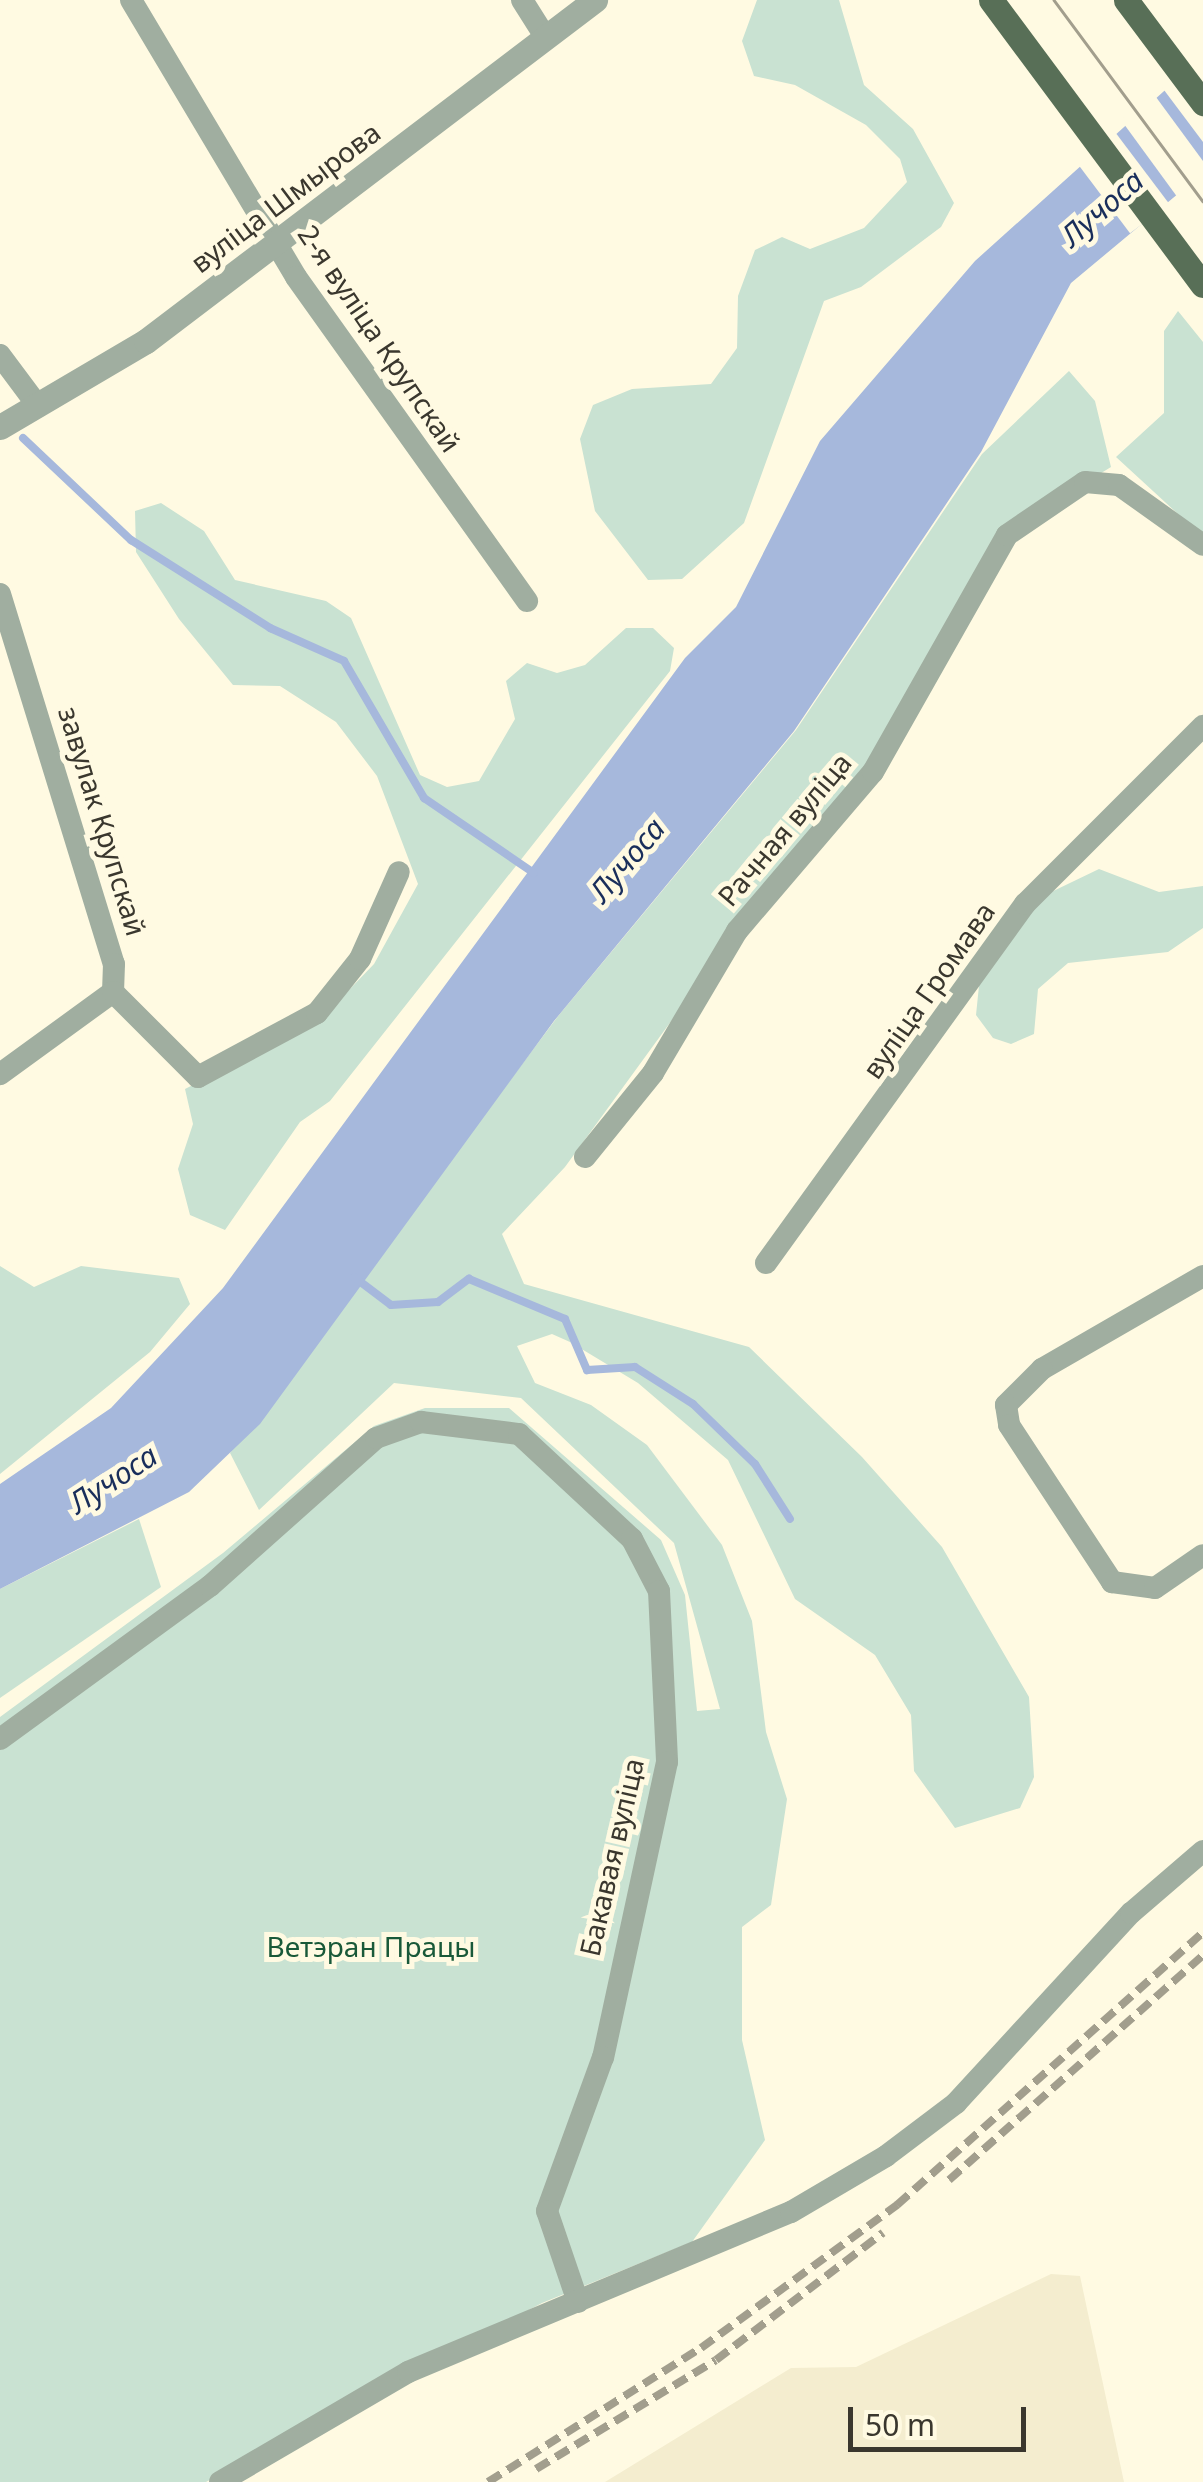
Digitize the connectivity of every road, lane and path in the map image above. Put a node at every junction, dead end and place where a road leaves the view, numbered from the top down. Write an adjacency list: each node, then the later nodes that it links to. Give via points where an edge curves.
1 (132, 0): 8 (street, 2-я вуліца Крупскай)
2 (522, 0): 6 (street)
3 (595, 0): 6 (street, вуліца Шмырова)
4 (1126, 0): 7 (main road)
5 (998, 10): 9 (main road)
6 (546, 38): 8 (street, вуліца Шмырова)
7 (1203, 103)
8 (276, 240): 11 (street, вуліца Шмырова, via 146,341); 15 (street, 2-я вуліца Крупскай)
9 (1203, 285)
10 (0, 355): 11 (street)
11 (38, 406): 12 (street, вуліца Шмырова)
12 (0, 428)
13 (1203, 545): 20 (street, Рачная вуліца, via 1118,485 1085,482 1008,536 872,772 738,931 653,1073)
14 (0, 594): 18 (street, завулак Крупскай, via 95,889)
15 (527, 601)
16 (1203, 726): 21 (street, вуліца Громава, via 1025,904)
17 (399, 872): 18 (street, via 360,959 317,1013 198,1077)
18 (113, 992): 19 (street)
19 (0, 1074)
20 (584, 1157)
21 (766, 1264)
22 (1203, 1276): 23 (street, via 1042,1369 1006,1405 1009,1425 1125,1590 1154,1588)
23 (1203, 1555)
24 (0, 1739): 26 (street, Бакавая вуліца, via 210,1586 376,1438 420,1422 520,1434 632,1539 659,1592 666,1762 602,2057 547,2211)
25 (1203, 1851): 26 (street, via 1131,1913 956,2102 886,2156 792,2212)
26 (578, 2302): 27 (street, via 408,2372)
27 (220, 2482)

